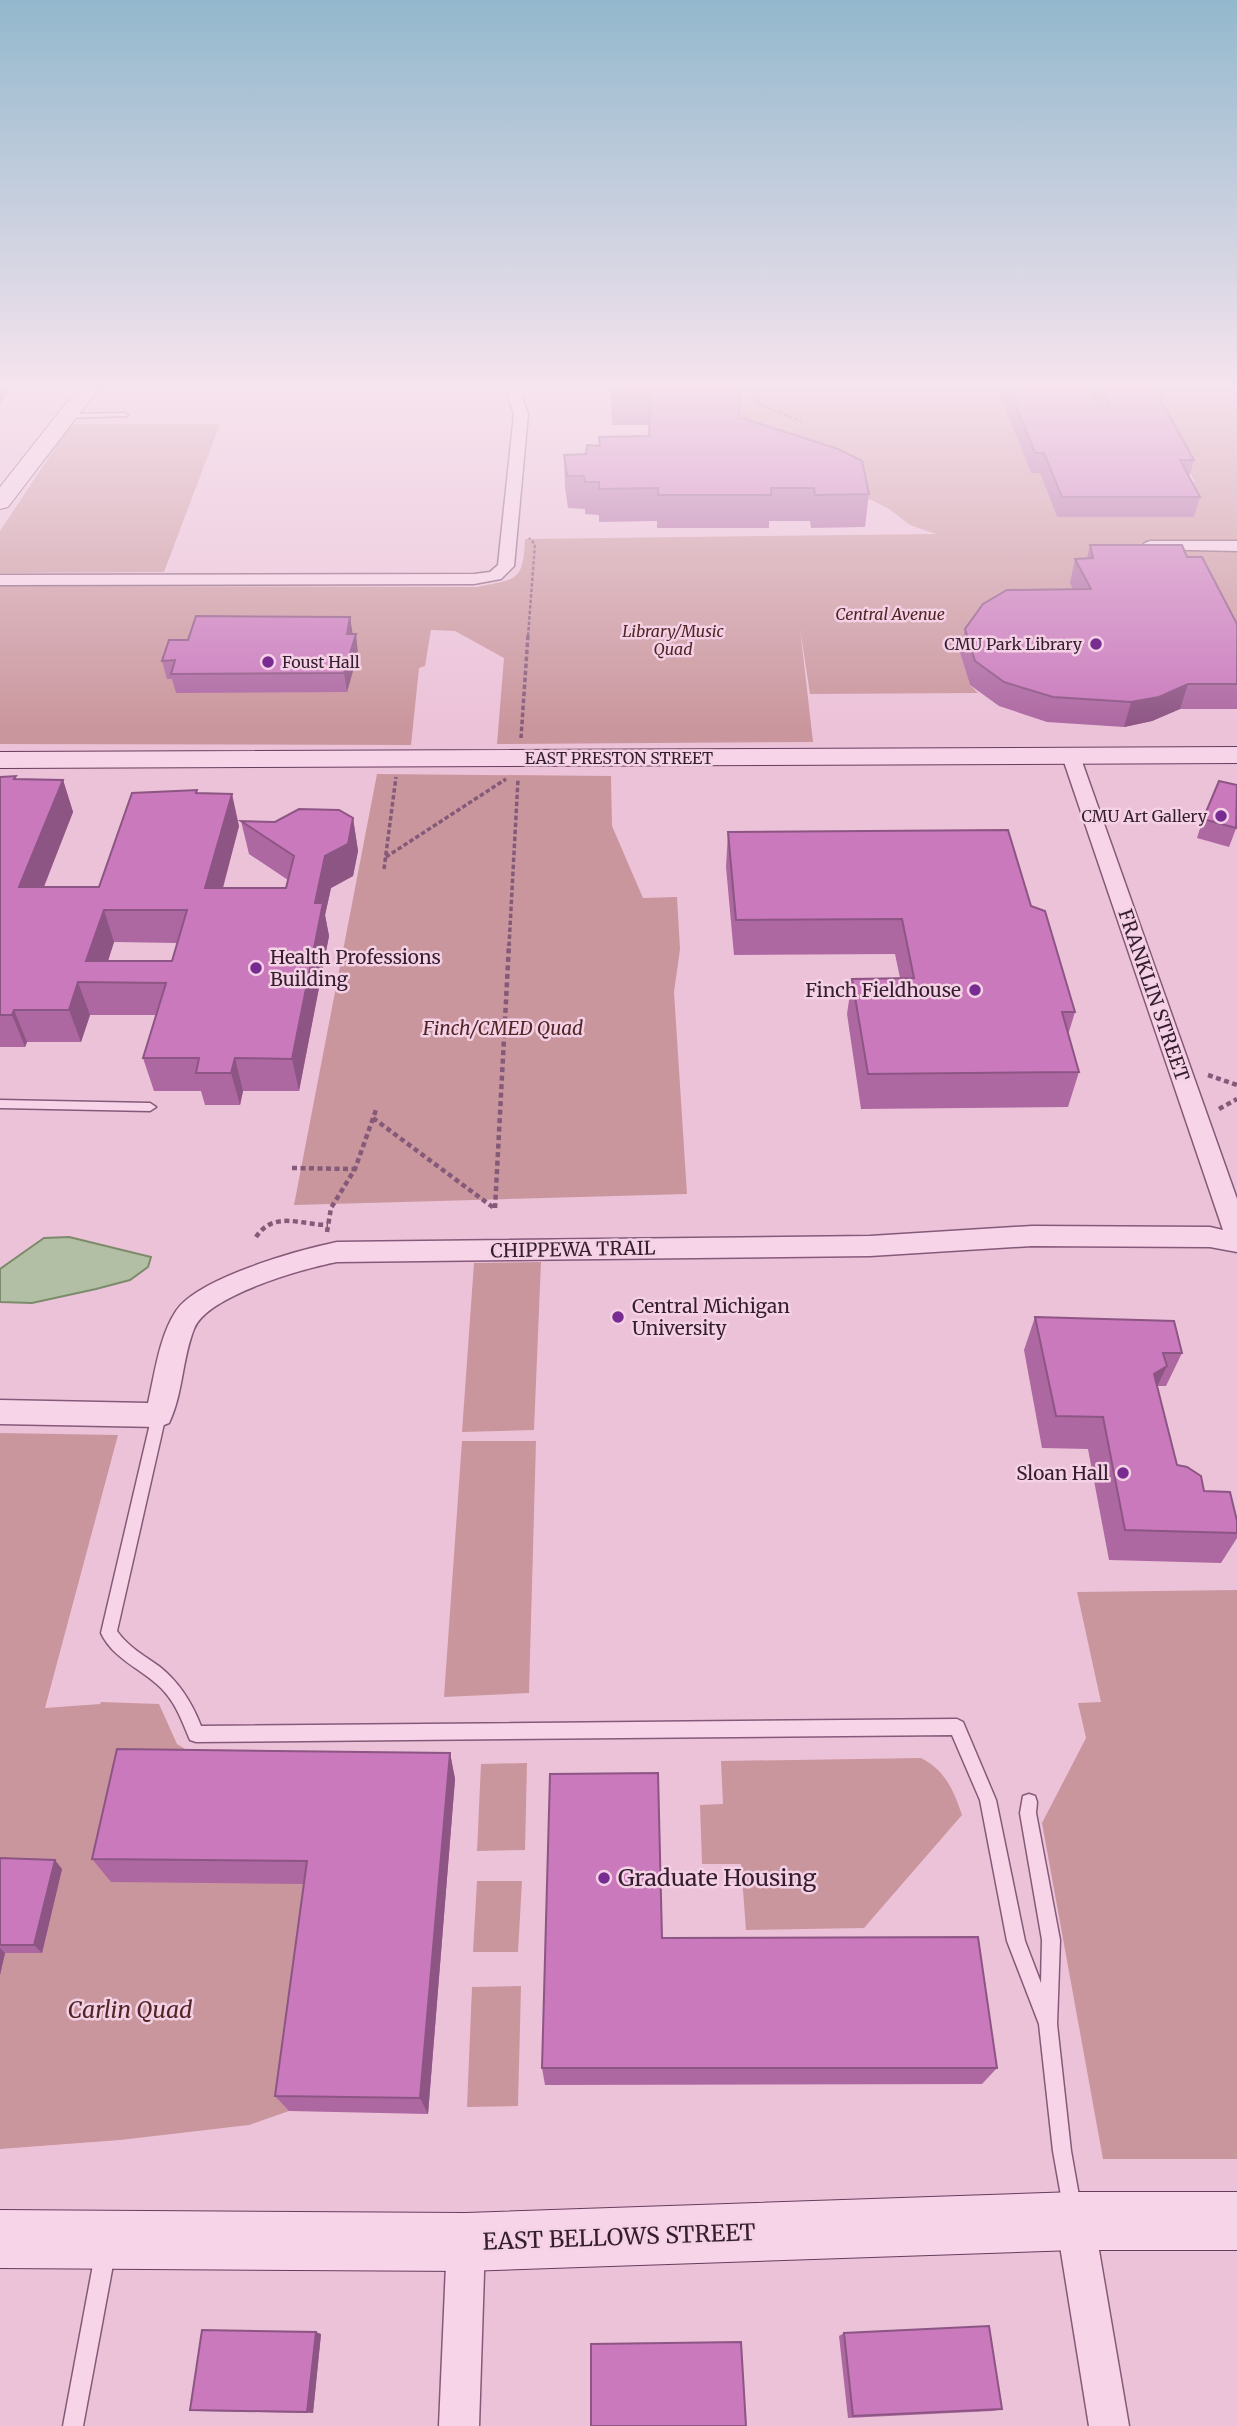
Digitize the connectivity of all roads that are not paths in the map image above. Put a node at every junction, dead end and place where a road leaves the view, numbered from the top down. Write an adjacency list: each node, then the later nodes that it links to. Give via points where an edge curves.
1 (514, 501): 4 (street, via 506,566 495,576)
2 (1134, 546): 3 (street)
3 (1237, 546)
4 (0, 580)
5 (1237, 755): 6 (street, EAST PRESTON STREET)
6 (1071, 756): 7 (street, EAST PRESTON STREET); 10 (street, FRANKLIN STREET)
7 (0, 760)
8 (0, 1104): 9 (lane)
9 (150, 1107)
10 (1237, 1234)
11 (1237, 1242): 13 (street, CHIPPEWA TRAIL, via 1210,1237 1032,1236 870,1246 348,1250 323,1254 212,1295 190,1310)
12 (0, 1412): 13 (street)
13 (159, 1415): 15 (lane, via 109,1633 116,1644 171,1688 197,1734 957,1727 988,1800 1016,1941)
14 (1029, 1802): 15 (lane, via 1051,1940)
15 (1048, 2024): 16 (lane)
16 (1075, 2221): 17 (street, EAST BELLOWS STREET); 20 (street, EAST BELLOWS STREET); 23 (street)
17 (1237, 2221)
18 (0, 2239): 19 (street, EAST BELLOWS STREET)
19 (107, 2240): 20 (street, EAST BELLOWS STREET); 21 (lane)
20 (466, 2242): 22 (street)
21 (73, 2426)
22 (459, 2426)
23 (1109, 2426)

